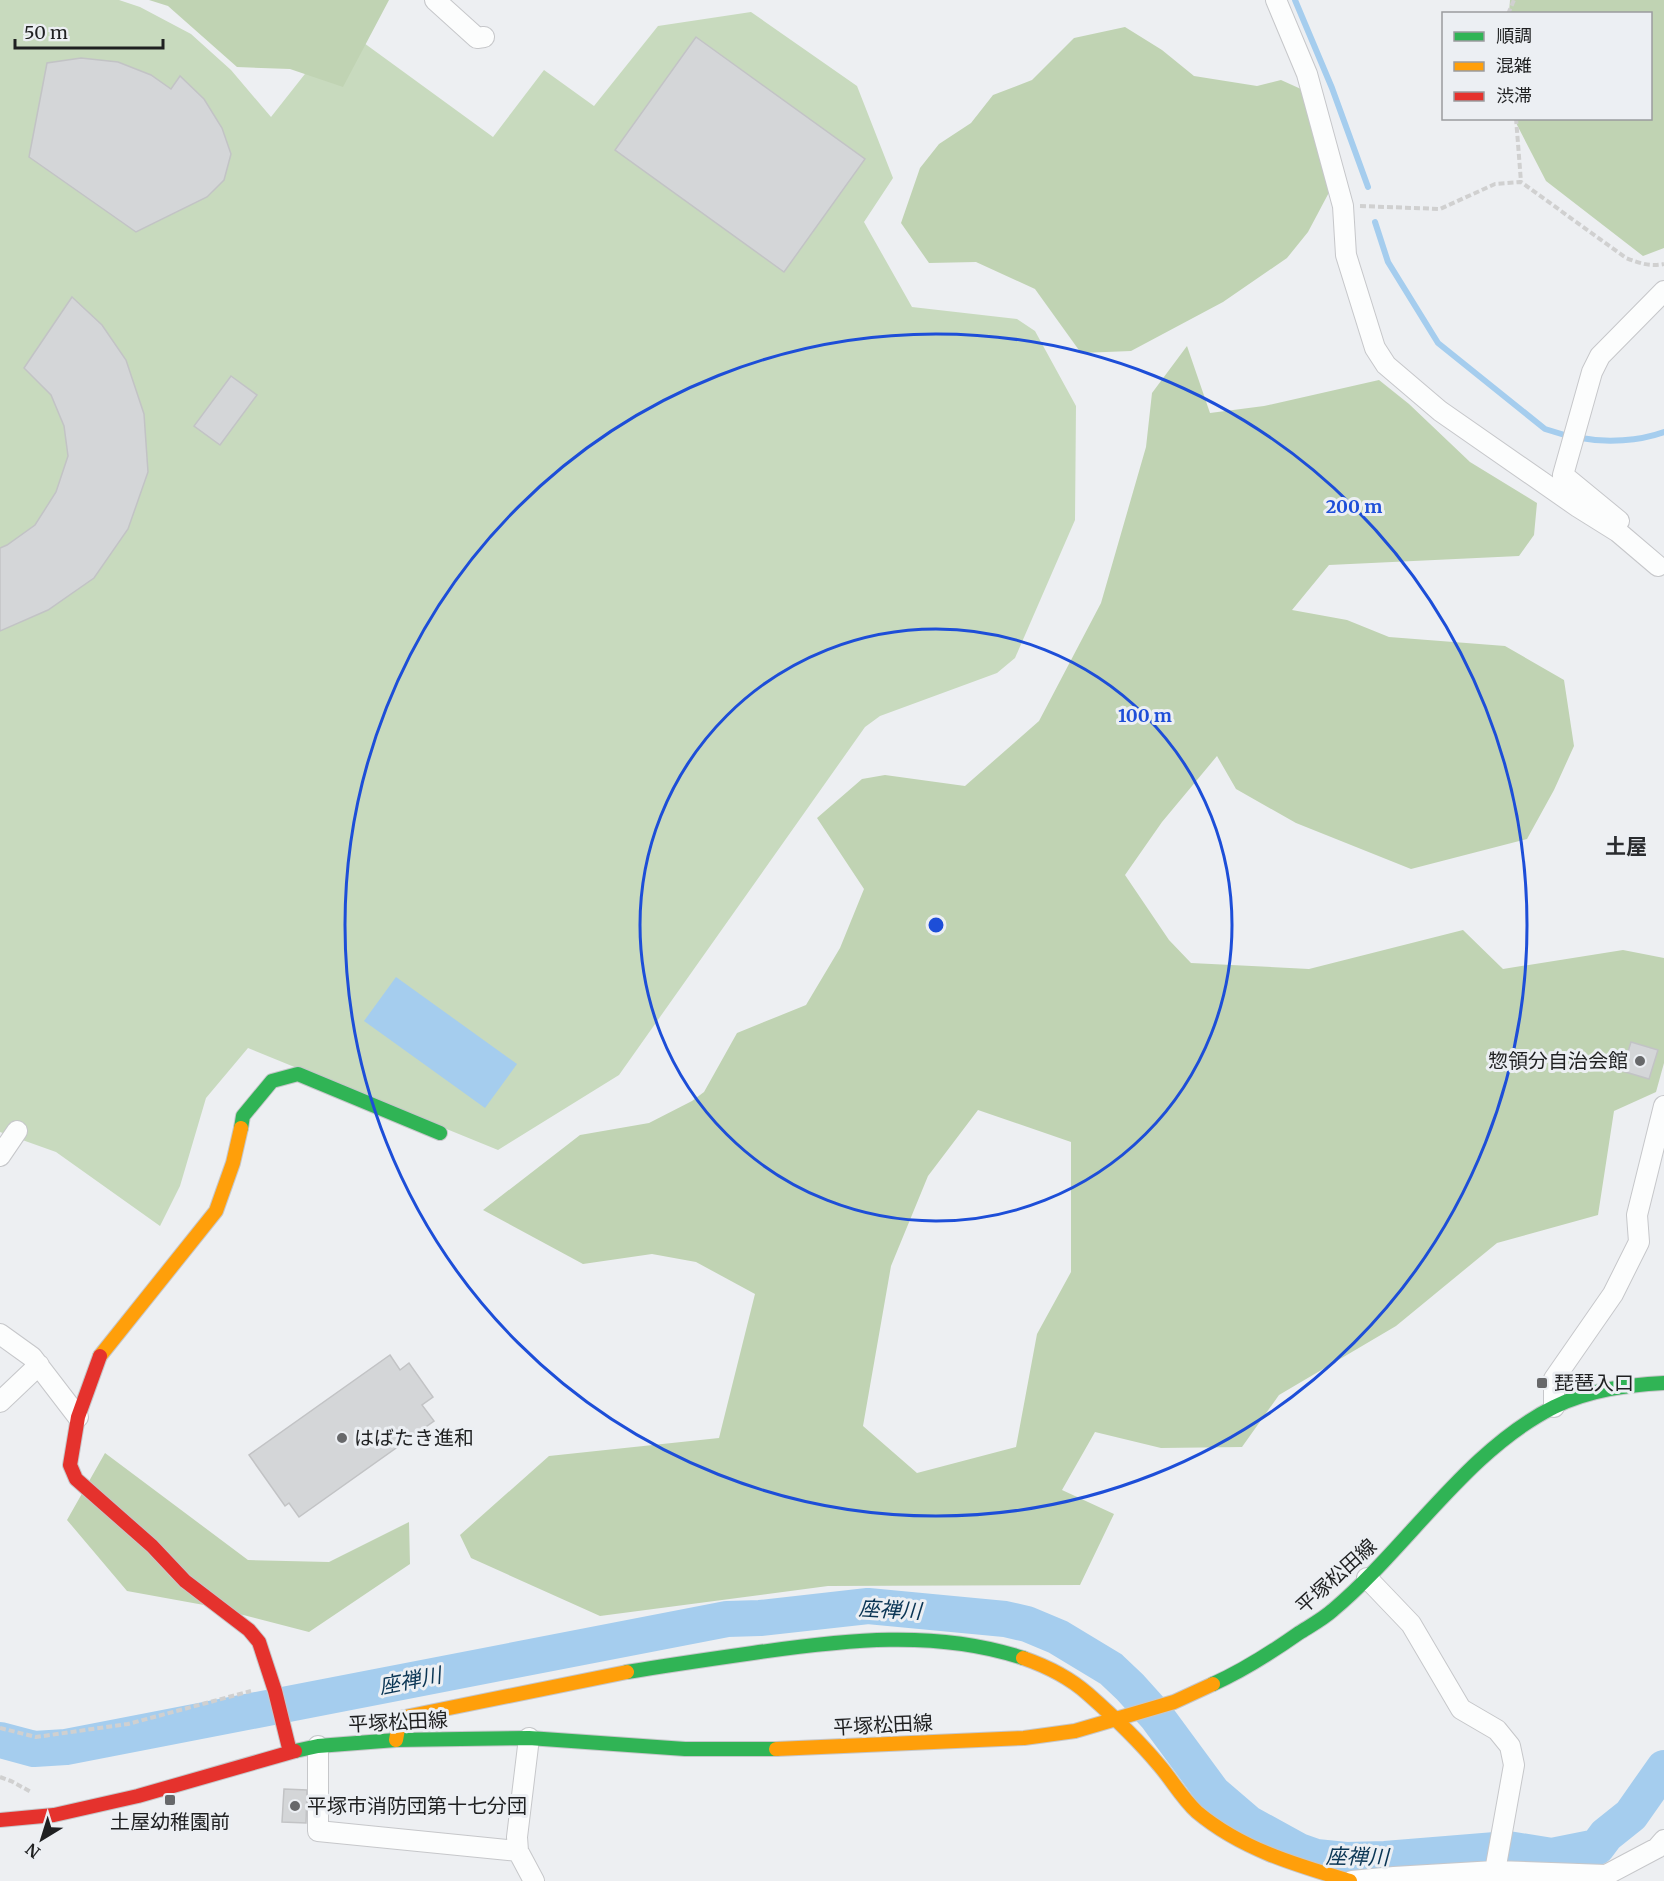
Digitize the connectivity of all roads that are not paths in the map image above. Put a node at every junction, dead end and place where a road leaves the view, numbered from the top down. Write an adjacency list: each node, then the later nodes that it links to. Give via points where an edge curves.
1 (435, 0): 3 (street, via 477,38)
2 (1276, 0): 5 (street, via 1307,74 1343,206 1346,255 1375,348 1386,365 1440,411 1618,532)
3 (484, 37)
4 (1664, 291): 5 (street, via 1600,356 1563,475 1644,541)
5 (1661, 571)
6 (1664, 1106): 14 (street, via 1637,1215 1639,1242 1613,1294 1554,1379)
7 (17, 1131): 9 (street)
8 (440, 1133): 15 (street, via 298,1074 272,1082 243,1116 233,1163 216,1211 100,1356)
9 (0, 1156)
10 (0, 1334): 11 (street)
11 (39, 1365): 13 (street); 15 (street)
12 (1664, 1383): 14 (street, 平塚松田線, via 1627,1384)
13 (0, 1402)
14 (1554, 1407): 16 (street, 平塚松田線, via 1514,1431 1481,1459)
15 (78, 1418): 21 (street, via 70,1465 76,1479 152,1546 185,1581 259,1642)
16 (1367, 1578): 17 (street, 平塚松田線, via 1332,1611 1233,1675 1174,1702); 25 (street, via 1411,1624 1461,1709 1497,1730 1510,1746 1514,1765)
17 (1118, 1720): 18 (street, 平塚松田線, via 1024,1738 797,1749 685,1749); 19 (street, via 1078,1686 1047,1667 1010,1653 958,1643 882,1638 643,1668 400,1718); 28 (street, via 1194,1809 1226,1833 1277,1859)
18 (529, 1738): 19 (street, 平塚松田線); 24 (street)
19 (396, 1740): 20 (street, 平塚松田線)
20 (318, 1746): 21 (street, 平塚松田線); 24 (street, via 318,1831)
21 (290, 1752): 22 (street, 平塚松田線, via 127,1798 54,1815)
22 (0, 1820)
23 (1664, 1840): 26 (street)
24 (518, 1851): 27 (street)
25 (1495, 1871): 26 (street); 28 (street)
26 (1607, 1878)
27 (534, 1881)
28 (1351, 1881)

